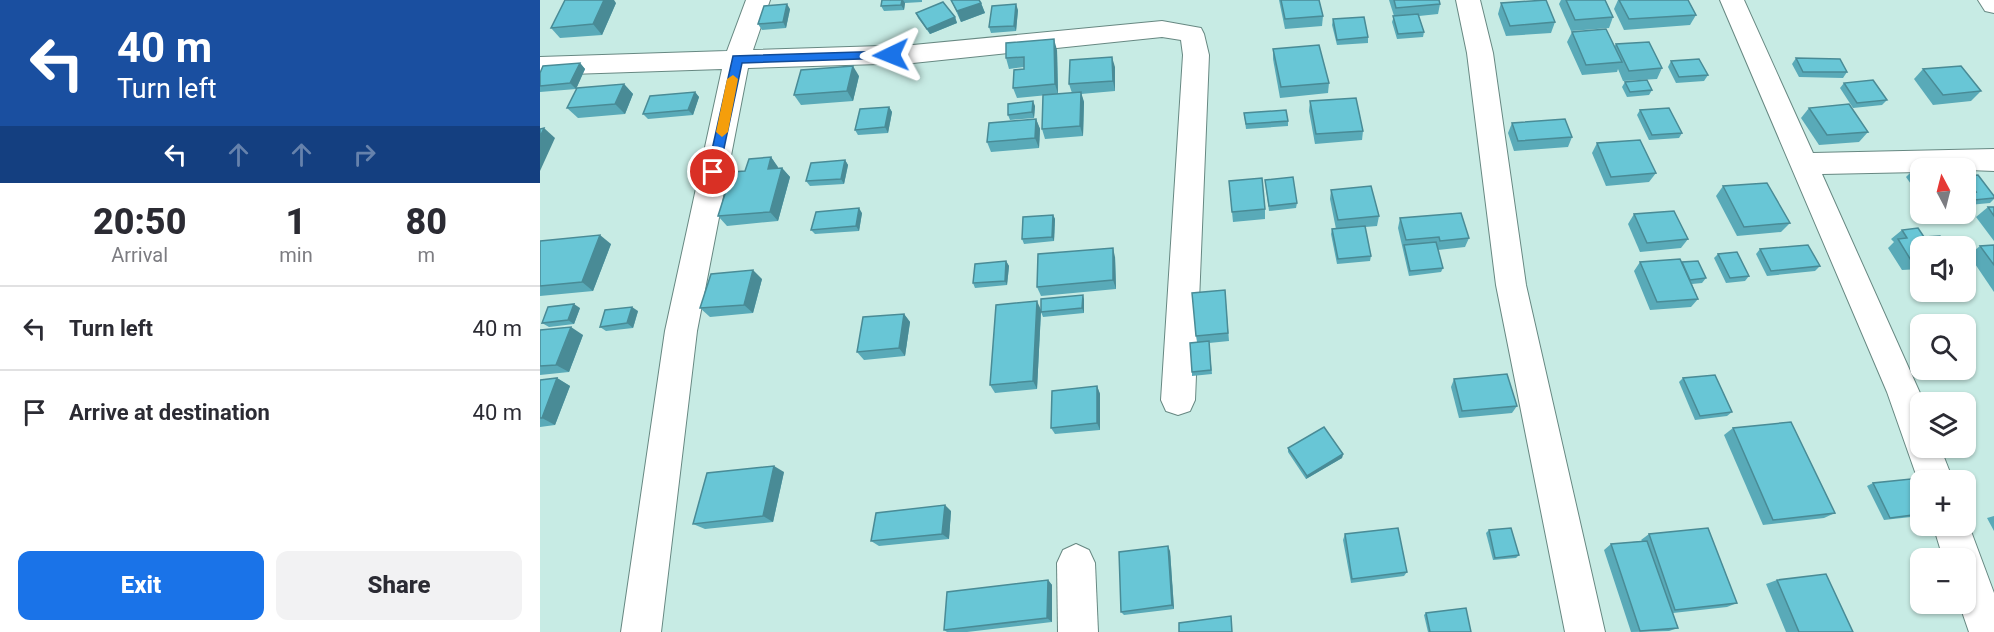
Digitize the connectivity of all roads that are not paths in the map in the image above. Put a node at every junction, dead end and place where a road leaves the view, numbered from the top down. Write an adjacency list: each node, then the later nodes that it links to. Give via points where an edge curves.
1 (758, 0): 6 (street)
2 (1468, 0): 16 (street, via 1480,53 1511,285)
3 (1732, 0): 9 (street)
4 (1990, 0): 5 (street)
5 (1994, 5)
6 (737, 59): 7 (street); 10 (street, via 913,54 1162,29 1192,34 1196,55); 14 (street, via 681,331)
7 (540, 66)
8 (1994, 160): 9 (street)
9 (1804, 164): 11 (street)
10 (1178, 400)
11 (1910, 409)
12 (1076, 563): 15 (street)
13 (1976, 596): 17 (street)
14 (641, 632)
15 (1078, 632)
16 (1585, 632)
17 (1989, 632)

